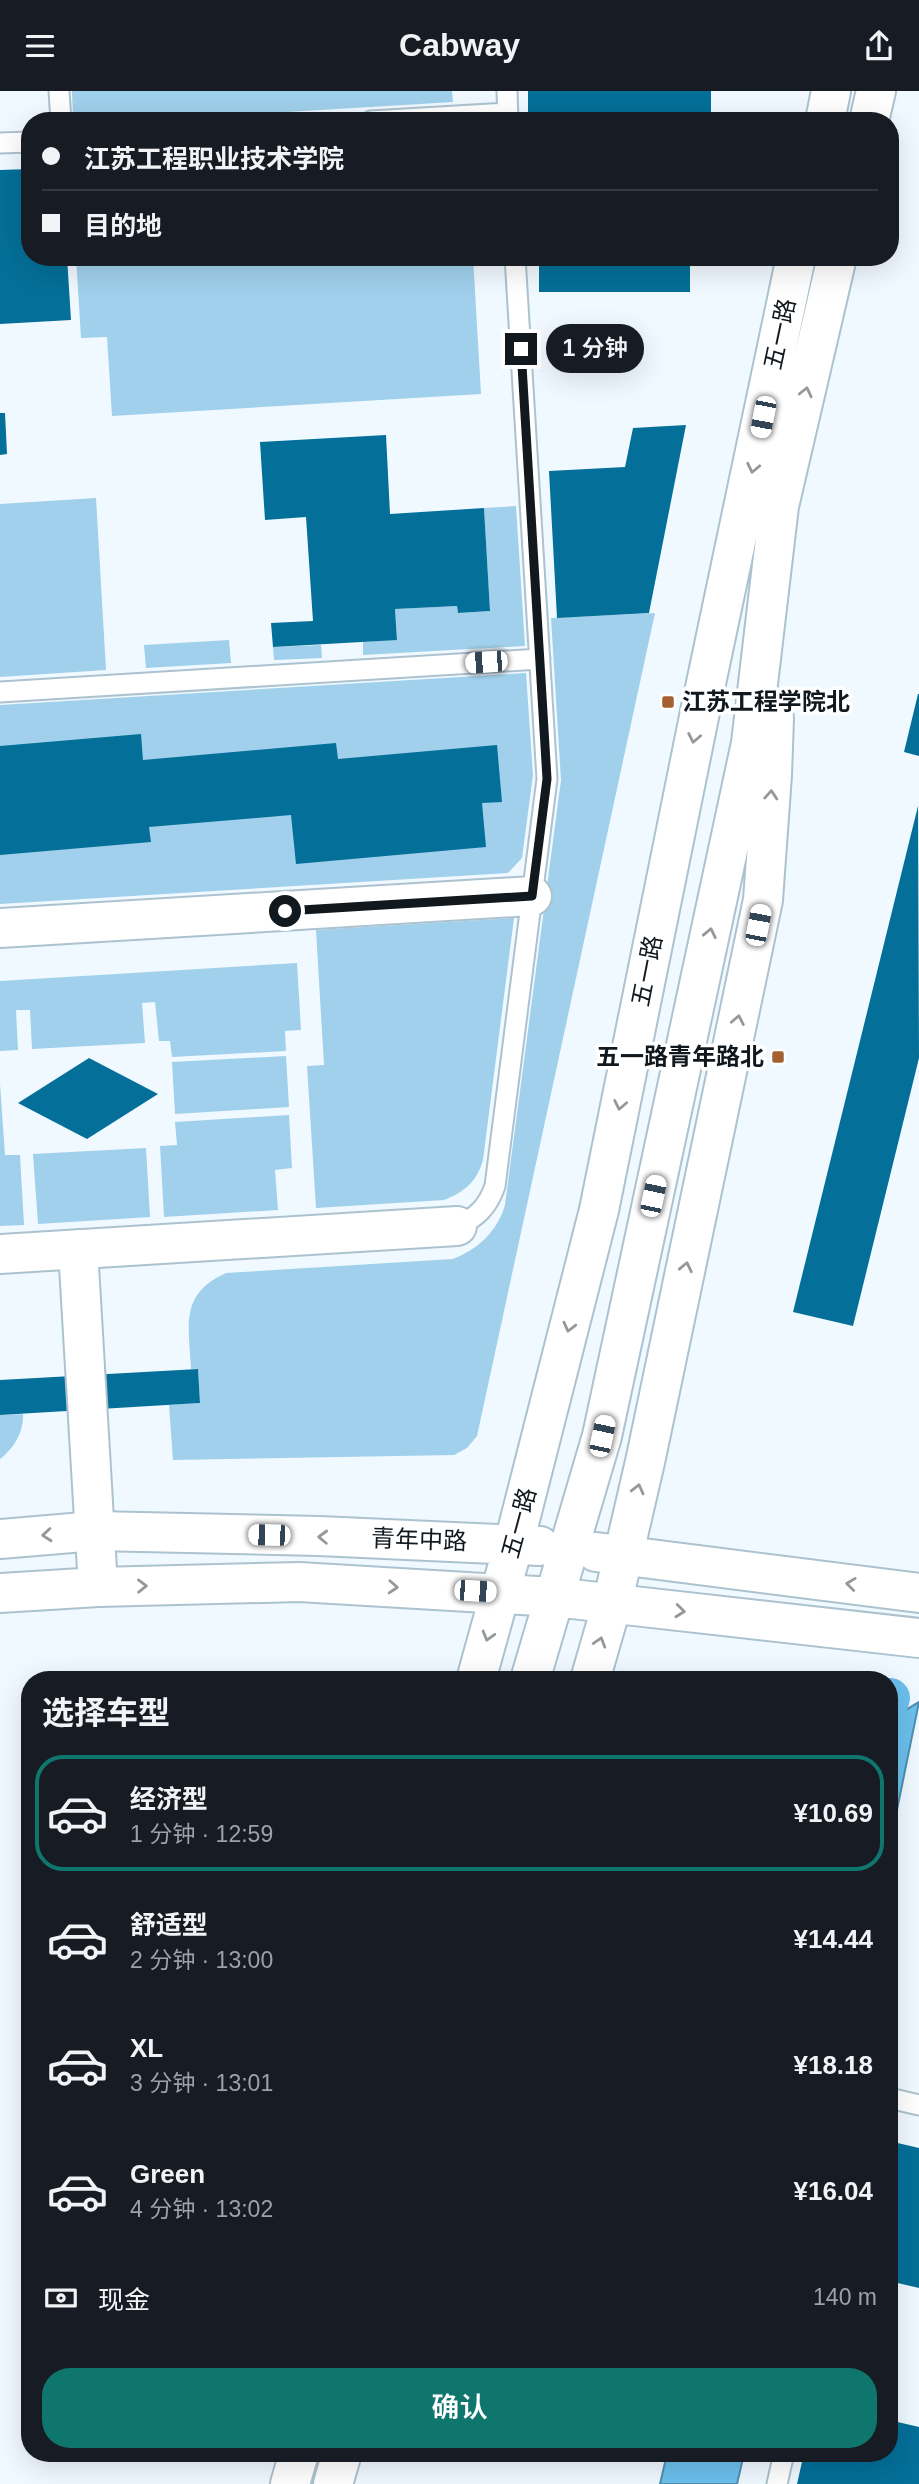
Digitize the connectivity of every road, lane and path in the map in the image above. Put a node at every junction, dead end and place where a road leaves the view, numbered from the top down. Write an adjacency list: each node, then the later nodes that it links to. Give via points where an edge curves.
1 (59, 91): 5 (lane)
2 (507, 91): 6 (lane)
3 (831, 91): 7 (main road)
4 (876, 91): 8 (main road)
5 (60, 112)
6 (507, 112)
7 (827, 112)
8 (871, 112)
9 (21, 142): 10 (lane)
10 (0, 143)
11 (516, 266): 15 (lane)
12 (794, 266): 24 (main road, 五一路, one-way to 24, via 599,1210)
13 (835, 266): 14 (main road, 五一路, one-way to 13)
14 (779, 506): 25 (main road, 五一路, one-way to 14, via 602,1436 751,743); 26 (main road, one-way to 14, via 763,899 772,775)
15 (540, 659): 16 (lane); 17 (lane, via 547,779)
16 (0, 692)
17 (532, 896): 18 (main road); 19 (lane, via 495,1186 483,1210)
18 (0, 928)
19 (457, 1226): 20 (main road)
20 (78, 1249): 21 (main road); 22 (main road)
21 (0, 1254)
22 (95, 1531): 23 (main road, 青年中路, one-way to 23); 24 (main road, 青年中路, one-way to 22); 27 (main road)
23 (0, 1539)
24 (514, 1543): 25 (main road, 青年中路); 28 (main road, 五一路)
25 (569, 1548): 26 (main road, 青年中路); 31 (main road, 五一路)
26 (622, 1555): 30 (main road, 青年中路, one-way to 26); 32 (main road)
27 (98, 1587): 28 (main road, 青年中路, one-way to 28, via 299,1582); 29 (main road, 青年中路)
28 (500, 1592): 31 (main road, 青年中路); 34 (main road, 五一路, one-way to 34)
29 (0, 1593)
30 (919, 1593)
31 (554, 1597): 32 (main road, 青年中路); 35 (main road, 五一路)
32 (612, 1604): 33 (main road, 青年中路, one-way to 33); 36 (main road, one-way to 32)
33 (919, 1637)
34 (478, 1671)
35 (533, 1671)
36 (593, 1671)
37 (898, 2100): 38 (lane)
38 (919, 2105)
39 (296, 2462): 42 (main road)
40 (339, 2462): 43 (main road)
41 (782, 2462): 44 (lane)
42 (290, 2484)
43 (333, 2484)
44 (777, 2484)

